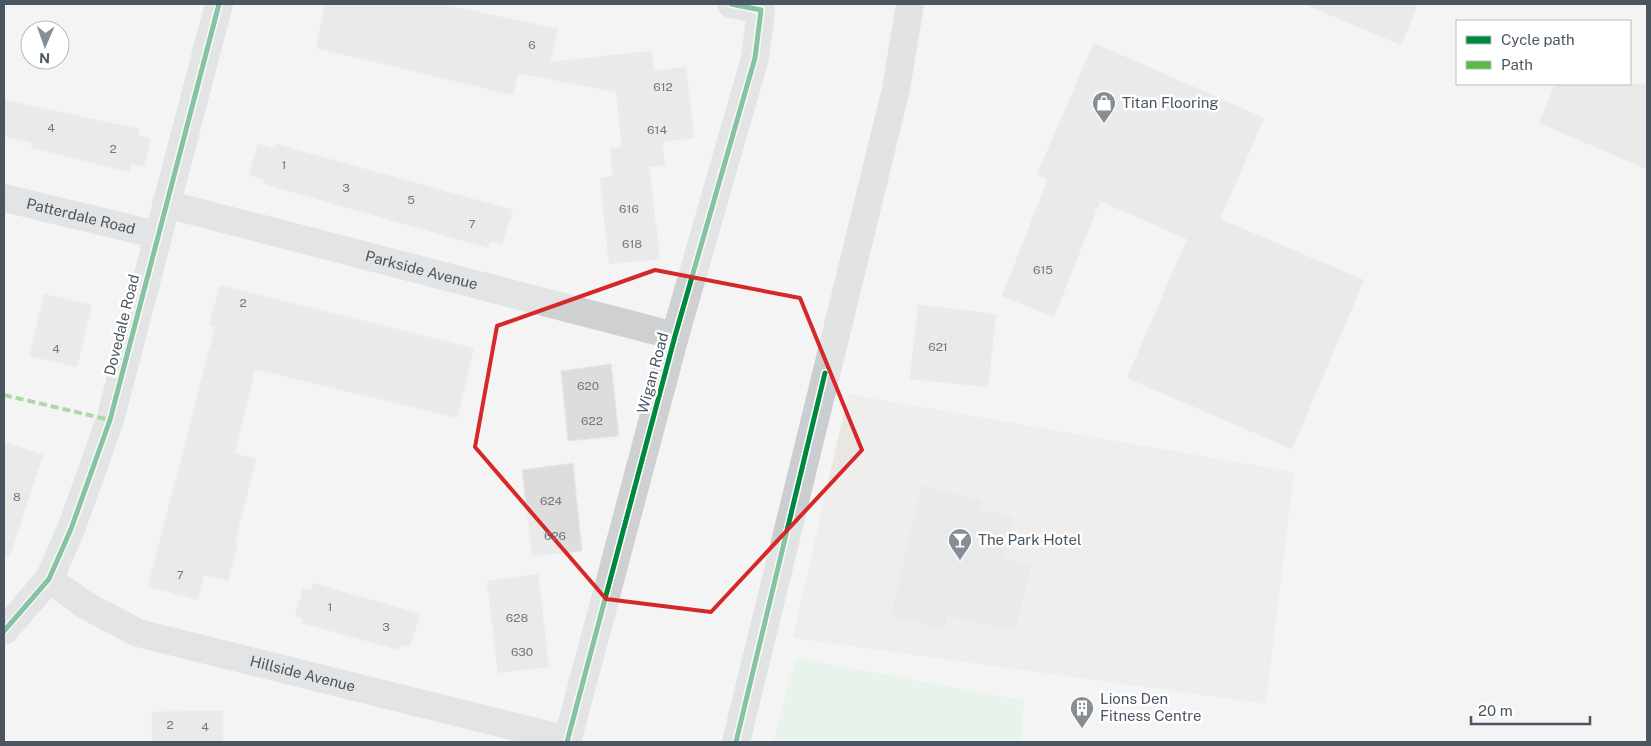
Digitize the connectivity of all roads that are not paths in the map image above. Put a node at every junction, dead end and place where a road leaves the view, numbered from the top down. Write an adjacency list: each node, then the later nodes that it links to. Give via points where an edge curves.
1 (219, 4): 5 (street, Dovedale Road)
2 (731, 4): 7 (street, Wigan Road, via 761,10 754,58)
3 (910, 4): 11 (main road, via 896,89)
4 (4, 198): 6 (street, Patterdale Road)
5 (166, 204): 6 (street, Dovedale Road); 7 (street, Parkside Avenue)
6 (158, 235): 8 (street, Dovedale Road, via 110,420)
7 (675, 336): 10 (street, Wigan Road)
8 (49, 579): 9 (street, Dovedale Road); 10 (street, Hillside Avenue, via 111,620 138,633)
9 (4, 631)
10 (568, 741)
11 (736, 742)

